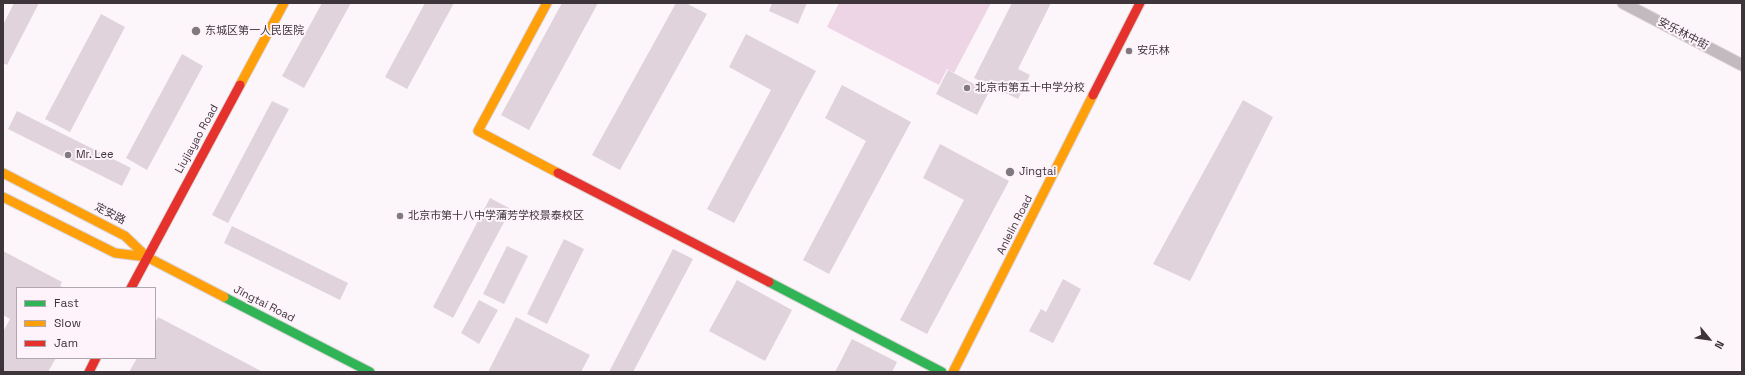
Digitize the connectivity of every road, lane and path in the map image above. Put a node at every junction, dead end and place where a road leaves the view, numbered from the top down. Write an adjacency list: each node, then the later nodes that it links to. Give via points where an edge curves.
1 (284, 3): 8 (street, Liujiayao Road)
2 (547, 3): 13 (street, via 478,131)
3 (1140, 3): 14 (street, Anlelin Road)
4 (1623, 3): 5 (street, 安乐林中街)
5 (1742, 65)
6 (3, 173): 8 (street, 定安路, via 125,236)
7 (3, 197): 8 (street, via 115,253)
8 (147, 257): 9 (street, Liujiayao Road); 12 (street, Jingtai Road)
9 (132, 287)
10 (96, 359): 11 (street)
11 (89, 372)
12 (370, 372)
13 (942, 372)
14 (953, 372)

